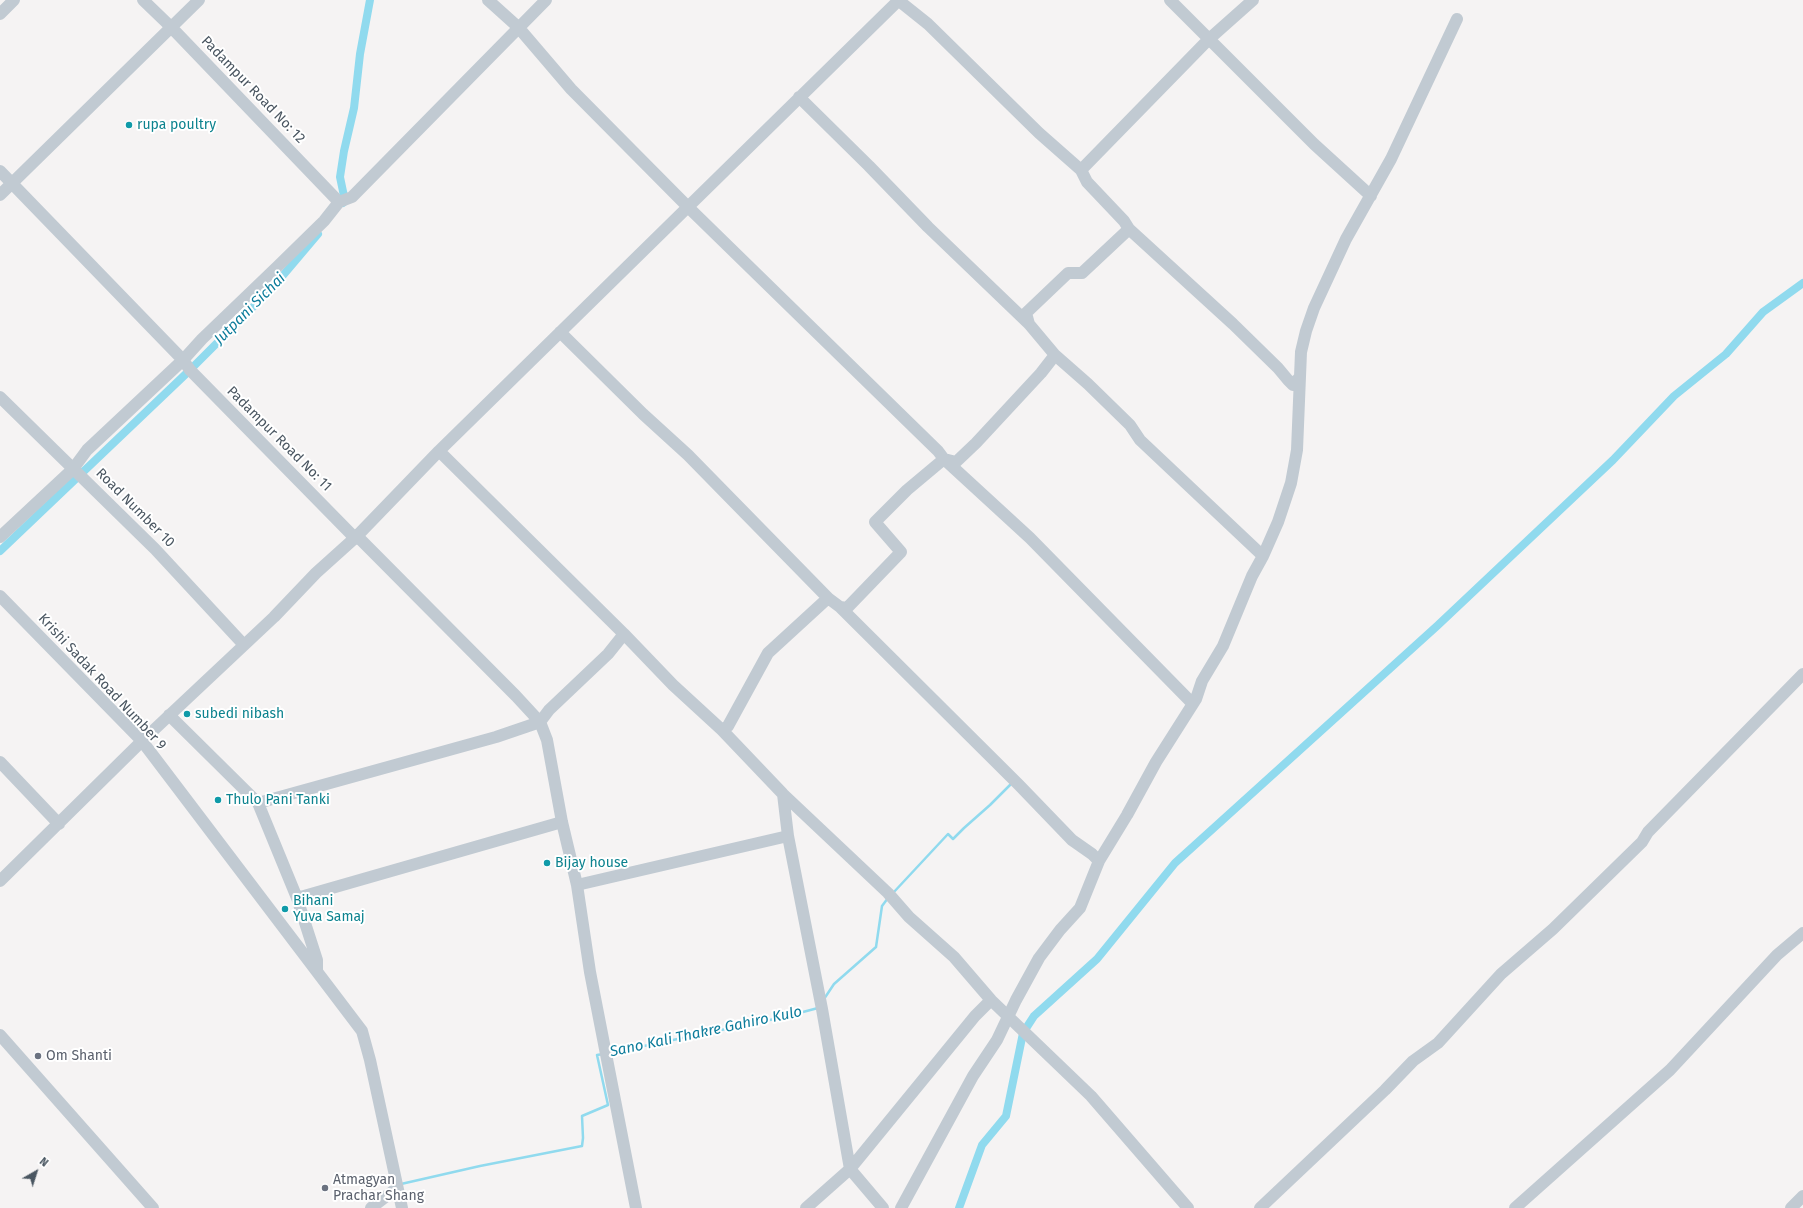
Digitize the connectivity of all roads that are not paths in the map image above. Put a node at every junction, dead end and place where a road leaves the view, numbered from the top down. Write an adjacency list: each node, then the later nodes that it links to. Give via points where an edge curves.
1 (14, 0): 9 (street)
2 (144, 0): 11 (street, Padampur Road No: 12)
3 (198, 0): 11 (street)
4 (488, 0): 12 (street)
5 (546, 0): 12 (street)
6 (898, 0): 14 (street); 15 (street, via 928,24 1034,128)
7 (1170, 0): 13 (street)
8 (1253, 0): 13 (street)
9 (0, 14)
10 (1457, 19): 19 (street)
11 (172, 27): 17 (street); 20 (street, Padampur Road No: 12)
12 (518, 27): 20 (street, via 352,197); 21 (street, via 571,89)
13 (1208, 40): 15 (street); 19 (street)
14 (799, 97): 21 (street); 23 (street)
15 (1081, 170): 22 (street, via 1087,182)
16 (0, 171): 17 (street, Padampur Road No: 11)
17 (12, 183): 18 (street); 26 (street, Padampur Road No: 11)
18 (0, 195)
19 (1371, 196): 27 (street, via 1346,239 1314,308 1303,345)
20 (340, 202): 26 (street, via 324,221)
21 (688, 207): 24 (street); 30 (street)
22 (1130, 229): 23 (street, via 1082,273 1068,273 1062,278 1026,313); 27 (street, via 1233,324 1293,385)
23 (1029, 324): 25 (street)
24 (560, 332): 29 (street); 36 (street, via 688,455)
25 (1055, 355): 30 (street, via 956,462); 34 (street, via 1088,384 1130,425 1140,440)
26 (183, 360): 31 (street, via 87,450); 33 (street, Padampur Road No: 11)
27 (1299, 378): 34 (street, via 1297,450 1291,483)
28 (0, 397): 31 (street, Road Number 10)
29 (439, 450): 33 (street); 38 (street)
30 (944, 459): 37 (street, via 906,490 875,522 902,552 847,608); 41 (street, via 1030,538)
31 (73, 469): 32 (street); 39 (street, Road Number 10, via 155,549)
32 (0, 537)
33 (356, 537): 39 (street); 43 (street, Padampur Road No: 11)
34 (1263, 556): 41 (street, via 1223,646)
35 (0, 596): 45 (street, Krishi Sadak Road Number 9)
36 (828, 598): 37 (street); 44 (street, via 768,653 728,726)
37 (840, 607): 52 (street, via 1072,840)
38 (624, 634): 43 (street, via 608,654 549,710); 44 (street)
39 (244, 645): 42 (street)
40 (1803, 674): 72 (street, via 1648,832 1642,842 1553,929 1501,974 1438,1043 1413,1061)
41 (1192, 703): 52 (street)
42 (169, 715): 45 (street); 48 (street)
43 (540, 722): 48 (street, via 496,737); 49 (street, via 547,740)
44 (722, 730): 47 (street)
45 (142, 741): 50 (street); 57 (street, Krishi Sadak Road Number 9)
46 (0, 762): 50 (street)
47 (784, 794): 51 (street); 58 (street, via 888,893 909,917 954,957)
48 (258, 803): 55 (street)
49 (562, 822): 54 (street); 55 (street)
50 (59, 824): 53 (street)
51 (788, 836): 54 (street); 61 (street, via 820,996)
52 (1099, 861): 59 (street, via 1080,908 1039,958)
53 (0, 881)
54 (577, 885): 67 (street, via 590,972)
55 (297, 898): 57 (street, via 317,960)
56 (1803, 933): 73 (street, via 1777,955 1670,1070)
57 (317, 971): 62 (street, Krishi Sadak Road Number 9, via 362,1031)
58 (988, 997): 59 (street); 61 (street)
59 (1007, 1015): 70 (street, via 997,1040 973,1076); 71 (street, via 1091,1096)
60 (0, 1035): 64 (street)
61 (850, 1169): 68 (street); 69 (street)
62 (396, 1185): 65 (street); 66 (street, Krishi Sadak Road Number 9)
63 (1803, 1196): 74 (street)
64 (153, 1208)
65 (371, 1208)
66 (402, 1208)
67 (636, 1208)
68 (806, 1208)
69 (883, 1208)
70 (901, 1208)
71 (1188, 1208)
72 (1260, 1208)
73 (1515, 1208)
74 (1791, 1208)

